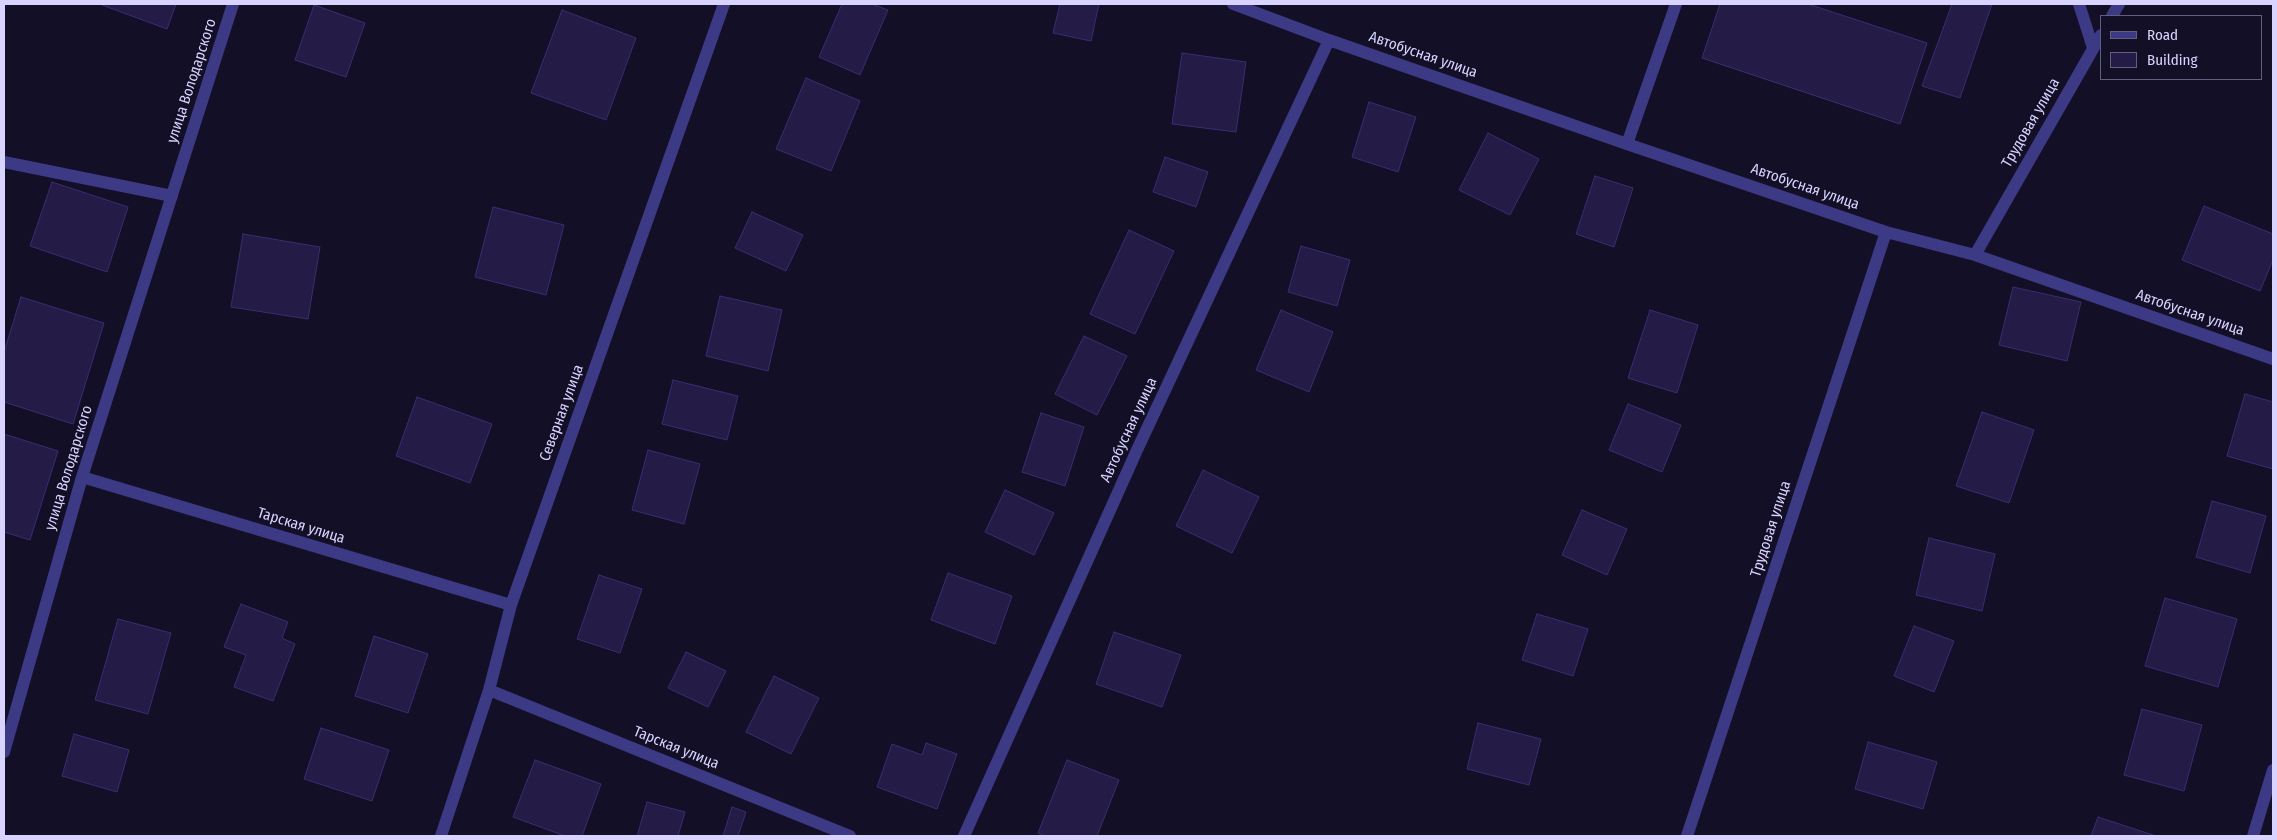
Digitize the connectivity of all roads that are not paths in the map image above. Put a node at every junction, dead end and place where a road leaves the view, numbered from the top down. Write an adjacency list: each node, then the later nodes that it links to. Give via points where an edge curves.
1 (233, 4): 13 (street, улица Володарского)
2 (724, 4): 18 (street, Северная улица)
3 (1233, 4): 9 (street, Автобусная улица)
4 (1676, 4): 11 (street)
5 (2079, 4): 10 (street)
6 (2120, 4): 7 (street)
7 (2113, 15)
8 (2100, 36): 10 (street, Трудовая улица)
9 (1329, 40): 11 (street, Автобусная улица); 24 (street, Автобусная улица, via 1137,450)
10 (2093, 48): 15 (street, Трудовая улица)
11 (1627, 144): 14 (street, Автобусная улица)
12 (4, 162): 13 (street)
13 (172, 196): 17 (street, улица Володарского)
14 (1886, 232): 15 (street, Автобусная улица); 25 (street, Трудовая улица)
15 (1975, 255): 16 (street, Автобусная улица)
16 (2273, 359)
17 (82, 477): 18 (street, Тарская улица); 20 (street, улица Володарского)
18 (511, 605): 19 (street, Северная улица)
19 (489, 690): 22 (street, Северная улица); 23 (street, Тарская улица)
20 (4, 752)
21 (2273, 770): 26 (street)
22 (441, 836)
23 (850, 836)
24 (964, 836)
25 (1686, 836)
26 (2253, 836)

